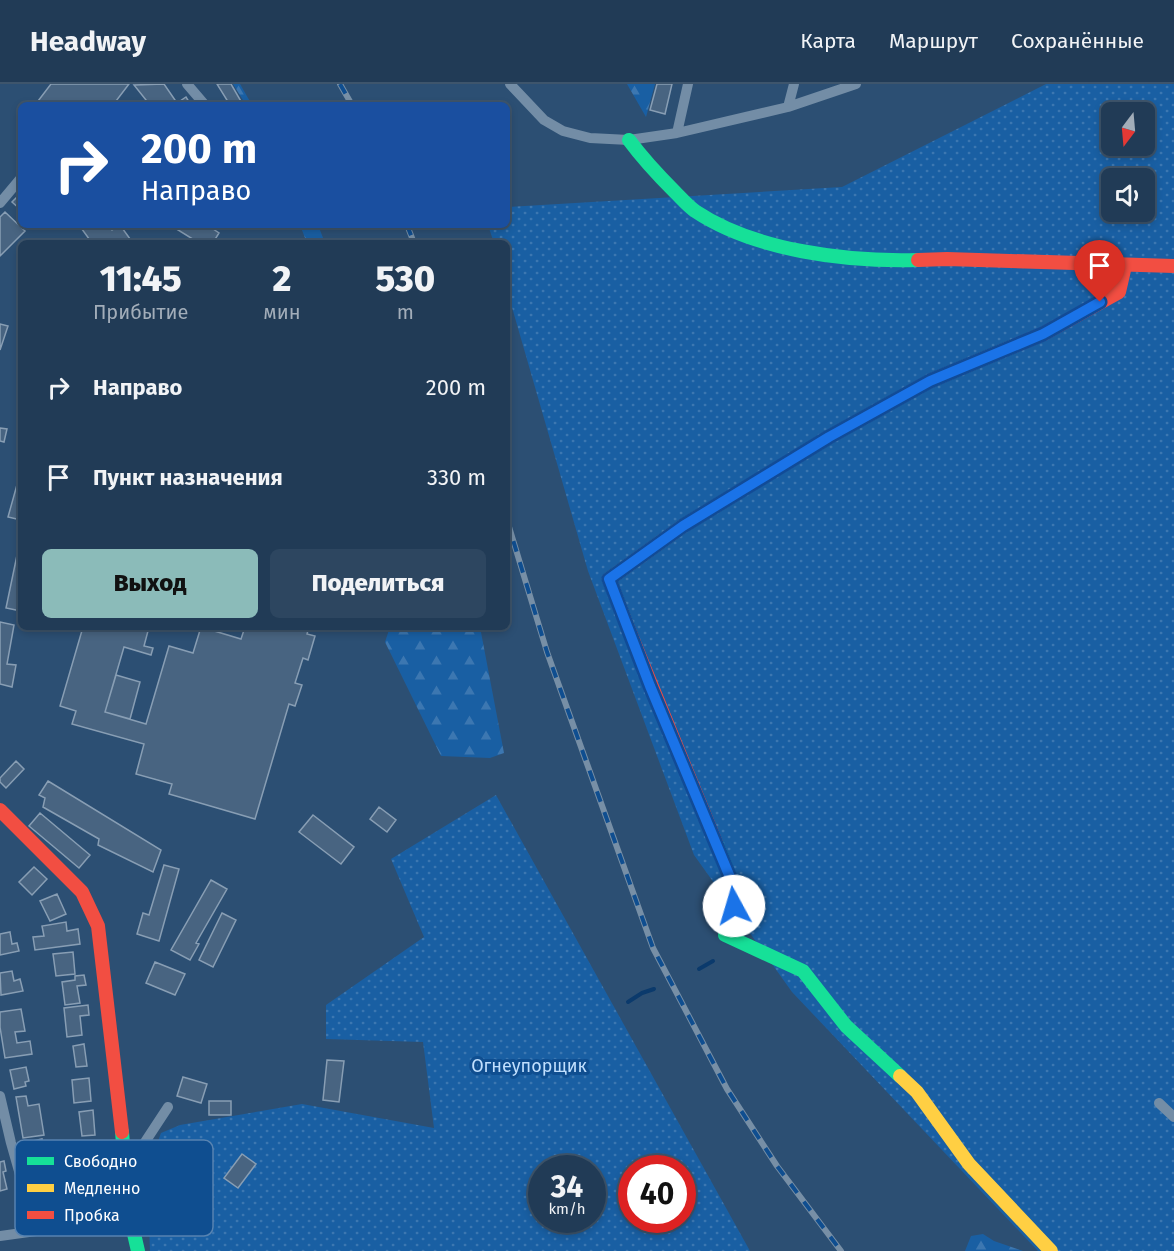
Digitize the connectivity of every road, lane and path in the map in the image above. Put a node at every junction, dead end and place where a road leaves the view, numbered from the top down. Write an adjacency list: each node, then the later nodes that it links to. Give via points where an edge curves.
1 (187, 84): 6 (street)
2 (510, 84): 9 (street, via 544,120 563,131 590,138)
3 (688, 84): 8 (street)
4 (794, 84): 7 (street)
5 (856, 84): 7 (street)
6 (202, 102)
7 (788, 107): 8 (street)
8 (677, 133): 9 (street)
9 (629, 140): 12 (street, via 646,164 694,210 739,234 807,252 889,261 947,259)
10 (18, 182): 11 (street)
11 (0, 203)
12 (1125, 266): 13 (street); 26 (street, via 1119,292 1043,334 930,381 829,437 683,526 609,579 737,894 725,935 802,971 846,1026 917,1092 969,1164)
13 (1174, 266)
14 (0, 810): 19 (street, via 82,892 98,926)
15 (0, 1096): 21 (street)
16 (1159, 1103): 18 (street)
17 (168, 1107): 20 (street)
18 (1174, 1117)
19 (122, 1140)
20 (146, 1140)
21 (15, 1157)
22 (15, 1234): 23 (street)
23 (0, 1236)
24 (135, 1236): 25 (street)
25 (138, 1251)
26 (1051, 1251)

